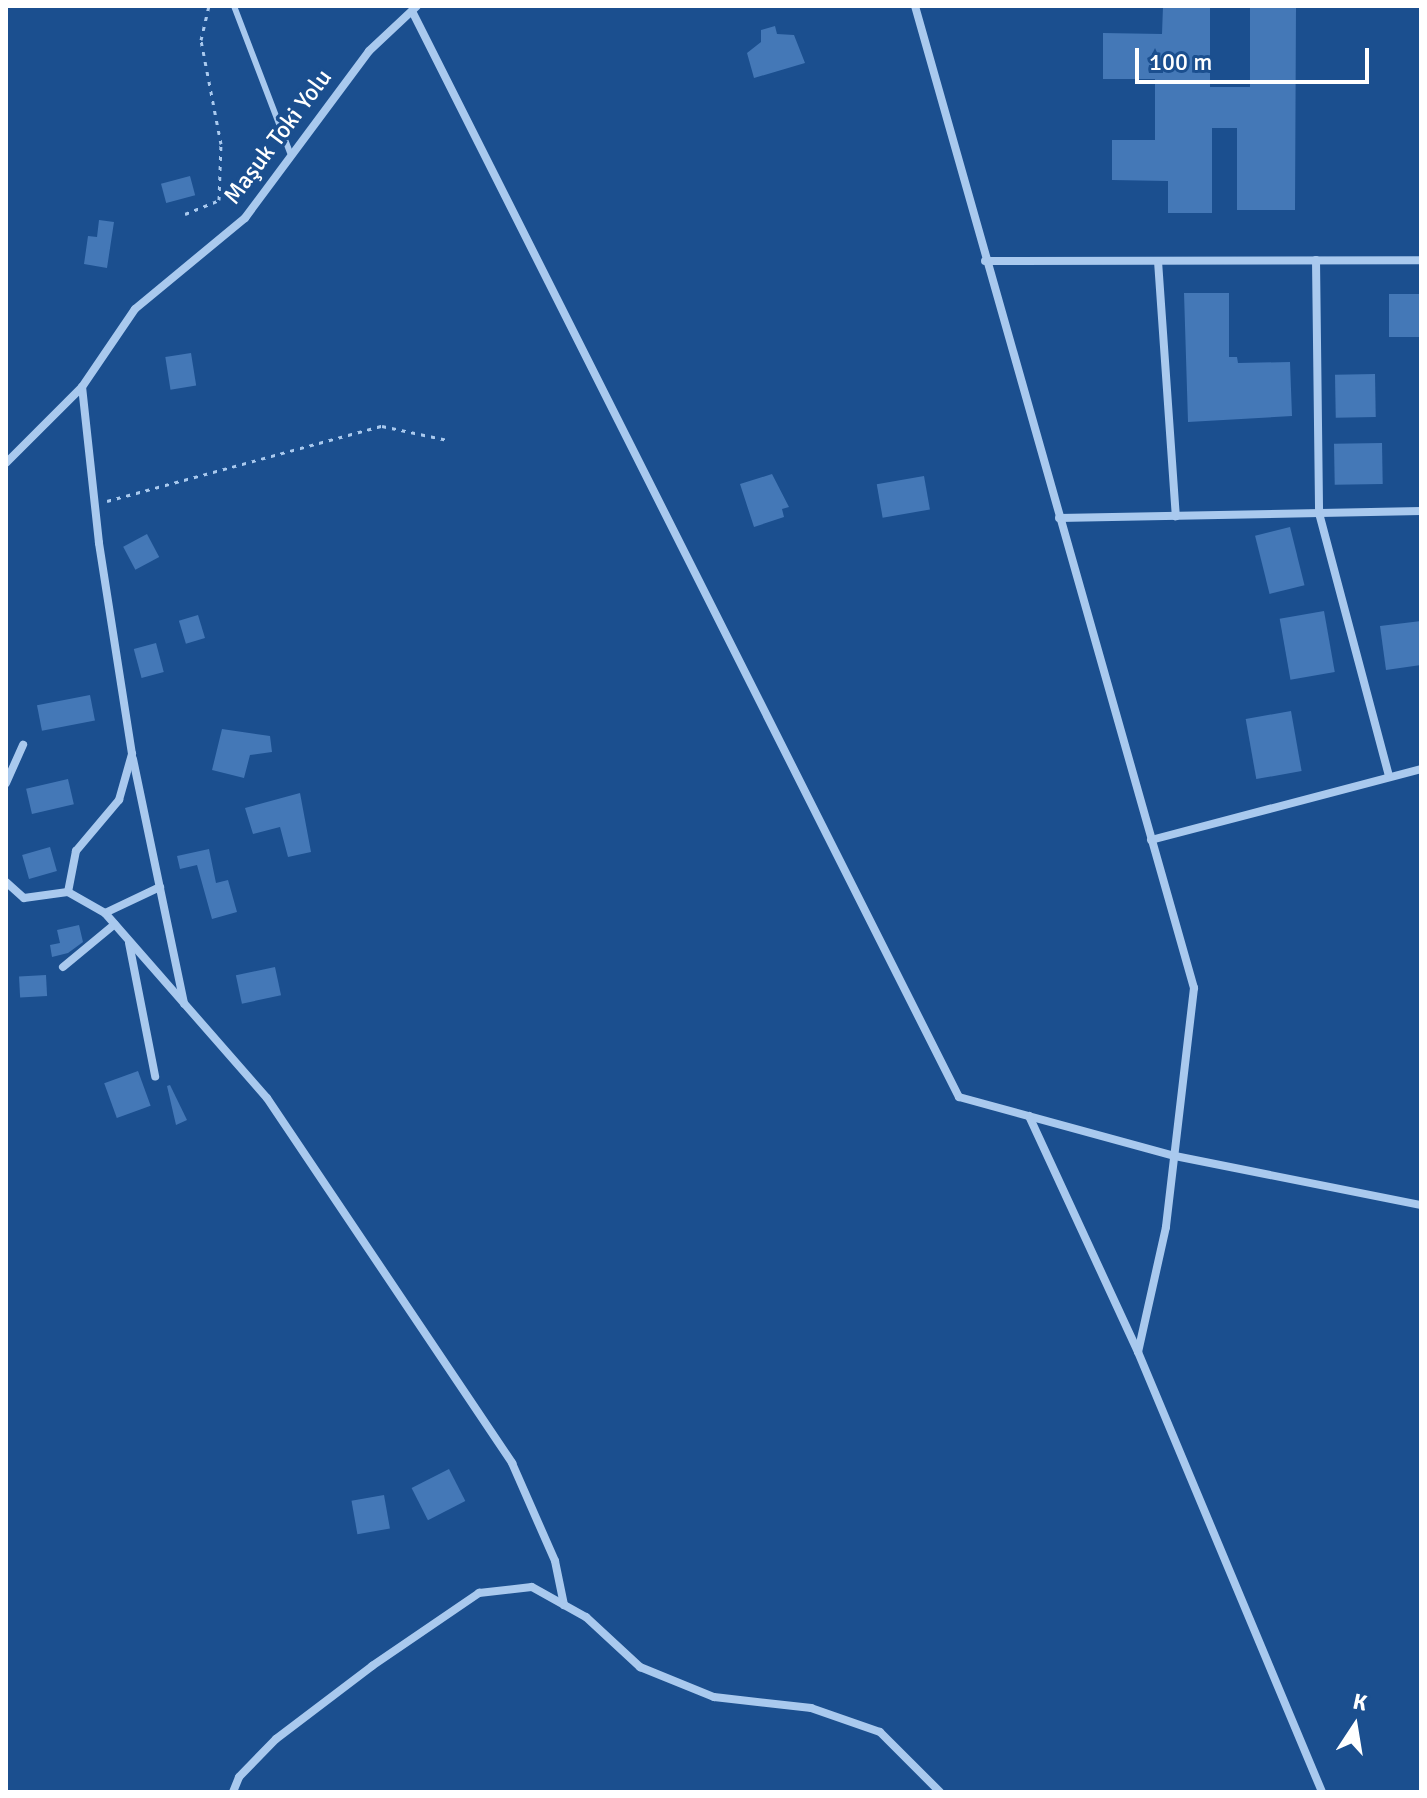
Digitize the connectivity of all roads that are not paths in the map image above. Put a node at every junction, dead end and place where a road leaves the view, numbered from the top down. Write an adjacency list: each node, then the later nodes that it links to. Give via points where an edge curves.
1 (234, 6): 4 (lane)
2 (915, 6): 7 (street)
3 (415, 8): 4 (street, Maşuk Toki Yolu, via 369,51); 30 (street, via 959,1097)
4 (290, 153): 9 (street, Maşuk Toki Yolu, via 245,218 135,309)
5 (1316, 260): 6 (street); 8 (street); 12 (street)
6 (1421, 260)
7 (985, 261): 8 (street); 14 (street)
8 (1158, 261): 13 (street)
9 (82, 387): 10 (street, Maşuk Toki Yolu); 16 (street)
10 (6, 463)
11 (1421, 511): 12 (street)
12 (1319, 513): 13 (street); 18 (street)
13 (1176, 516): 14 (street)
14 (1059, 518): 20 (street)
15 (23, 745): 19 (street)
16 (132, 754): 22 (street); 23 (street, via 119,800 76,851)
17 (1421, 769): 18 (street)
18 (1389, 777): 20 (street)
19 (6, 783)
20 (1151, 840): 31 (street, via 1194,988)
21 (6, 882): 23 (street, via 24,898)
22 (160, 887): 24 (street); 28 (street)
23 (68, 892): 24 (street)
24 (105, 913): 25 (street)
25 (115, 924): 26 (street); 27 (street)
26 (129, 940): 28 (street); 29 (street)
27 (63, 967)
28 (184, 1004): 34 (street, via 267,1098 512,1463 555,1561)
29 (155, 1076)
30 (1029, 1116): 31 (street); 33 (street)
31 (1175, 1156): 32 (street); 33 (street, via 1166,1227)
32 (1421, 1205)
33 (1138, 1352): 37 (street)
34 (564, 1605): 35 (street, via 532,1587 479,1593 276,1739 239,1777); 36 (street, via 586,1617 640,1667 684,1685 714,1697 811,1708 880,1732)
35 (233, 1792)
36 (940, 1792)
37 (1322, 1792)

